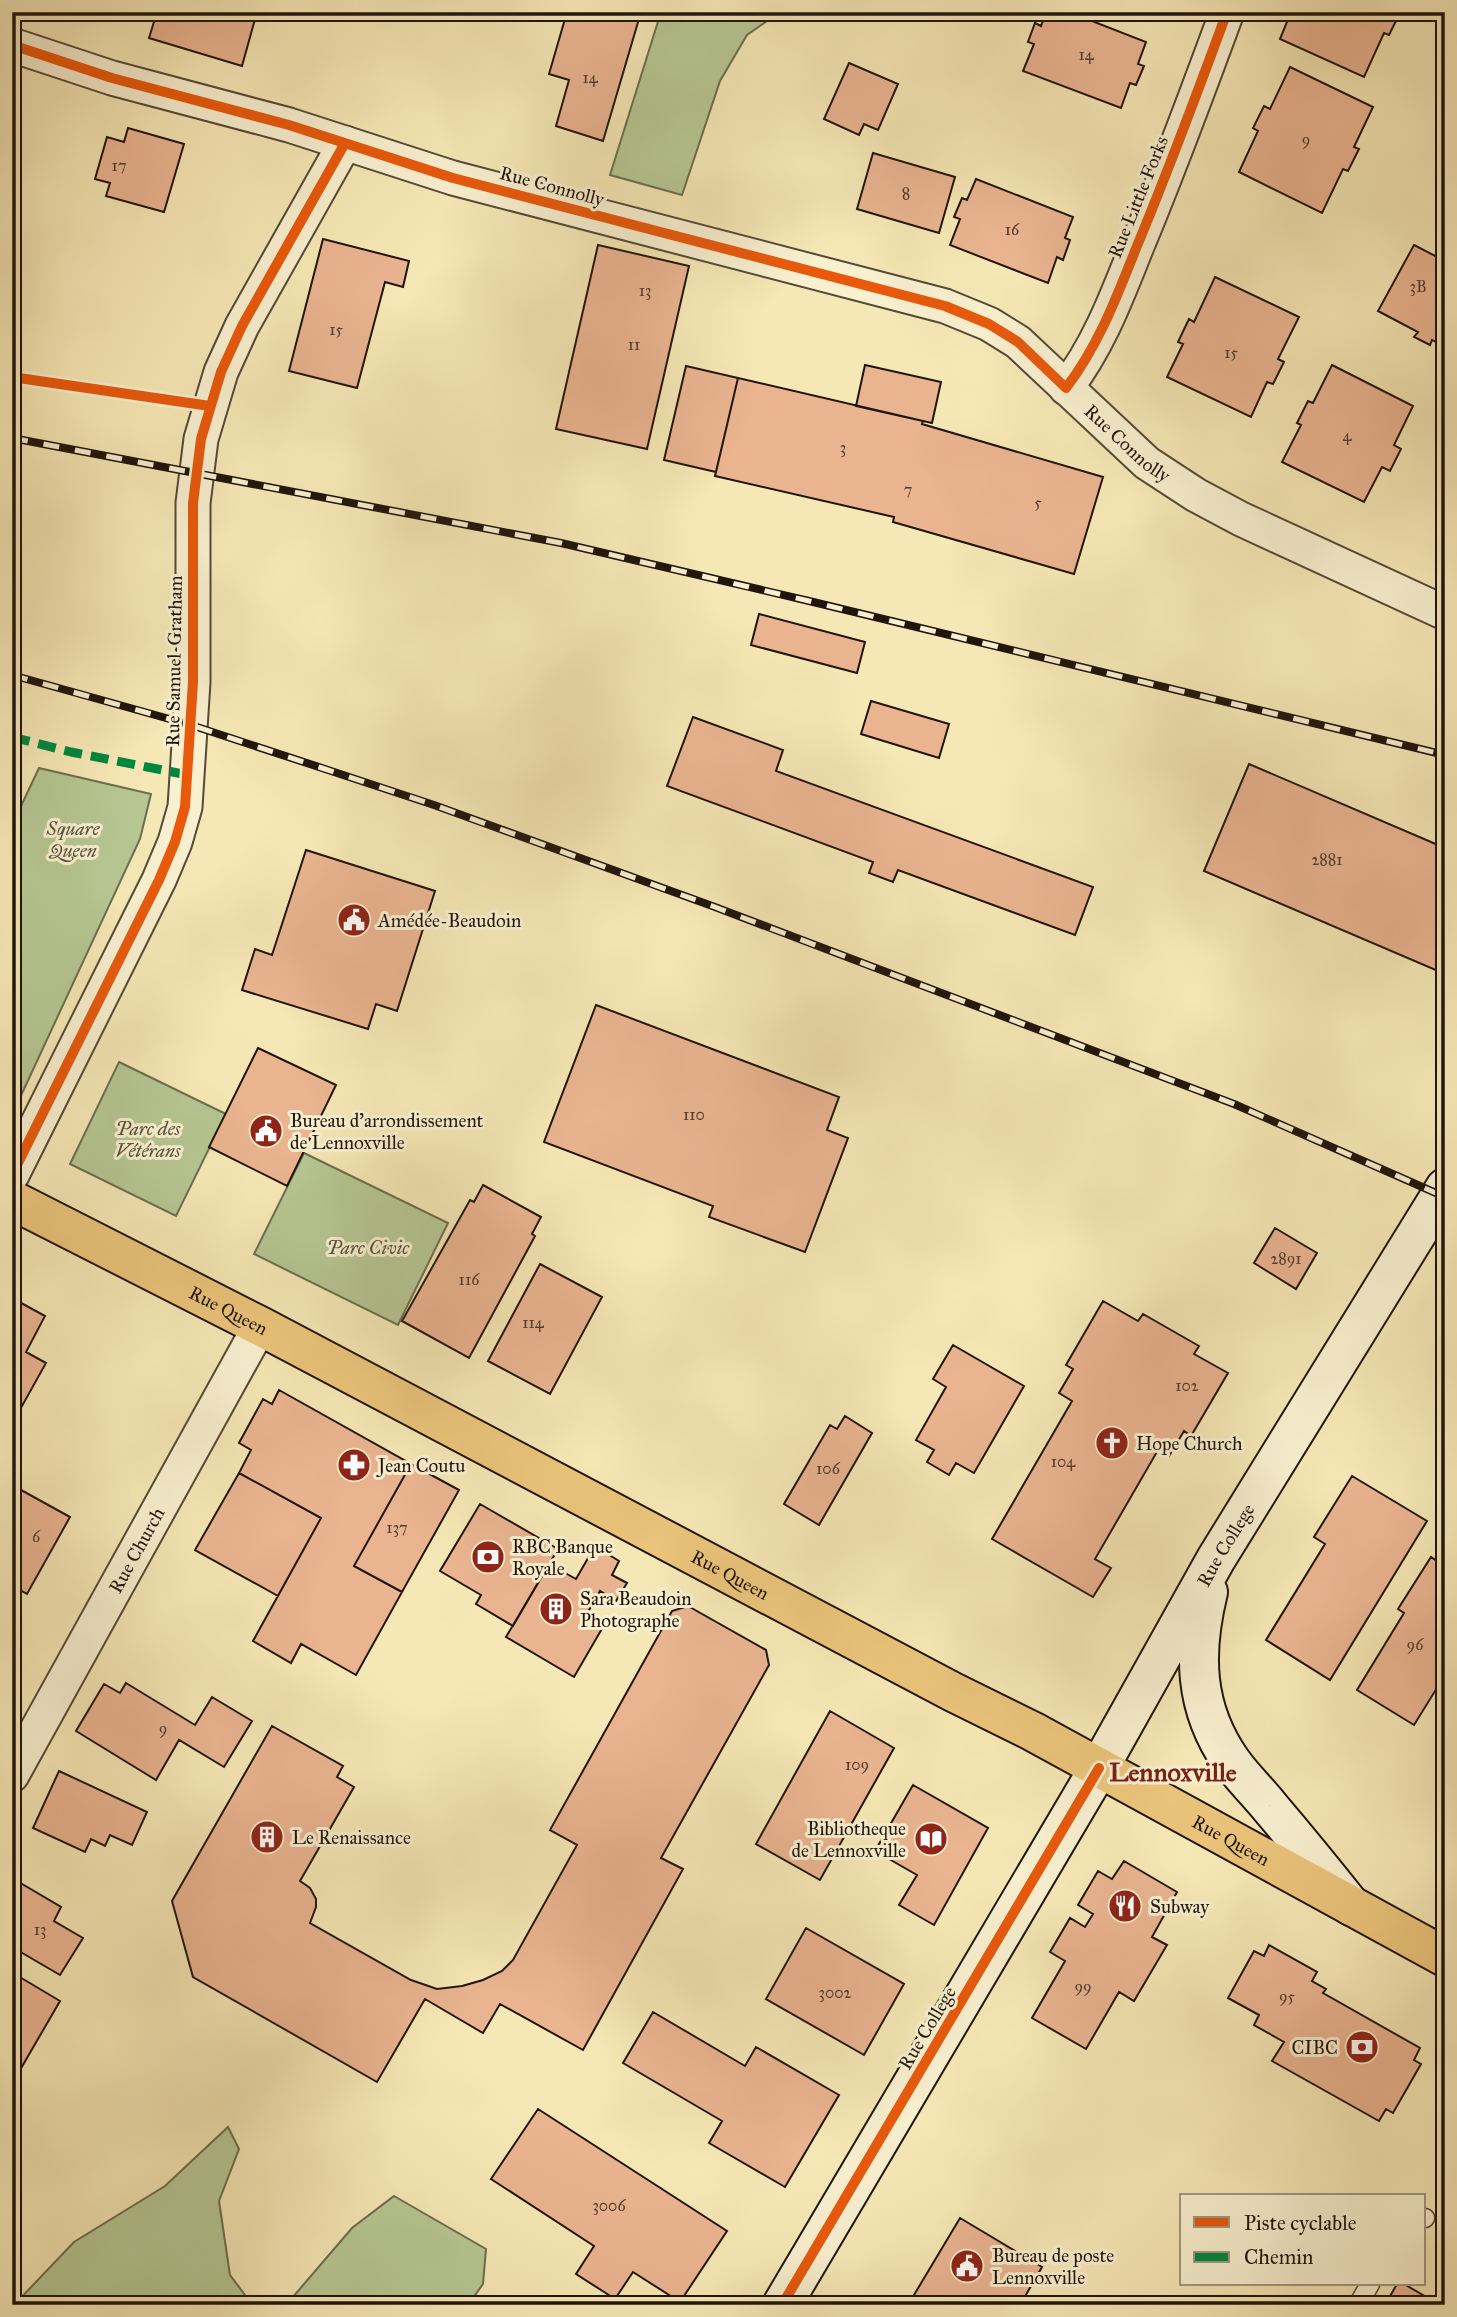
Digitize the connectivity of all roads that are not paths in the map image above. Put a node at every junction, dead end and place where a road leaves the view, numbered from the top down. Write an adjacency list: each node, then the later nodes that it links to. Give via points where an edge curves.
1 (1227, 12): 4 (street, Rue Little Forks, via 1108,317 1094,348)
2 (12, 46): 3 (street, Rue Connolly)
3 (345, 143): 4 (street, Rue Connolly, via 453,178 945,306 1018,342); 6 (street, Rue Samuel-Gratham, via 242,326 221,372 201,439 193,503 188,767 176,842)
4 (1066, 388): 5 (street, Rue Connolly, via 1147,463 1196,495)
5 (1445, 613)
6 (12, 1175)
7 (1445, 1188): 10 (main road, Rue College)
8 (12, 1200): 9 (main road, Rue Queen)
9 (260, 1326): 11 (main road, Rue Queen); 12 (street, Rue Church)
10 (1216, 1559): 11 (main road, Rue College); 13 (main road, via 1202,1617 1199,1654 1199,1683 1212,1728 1232,1763)
11 (1099, 1768): 13 (main road, Rue Queen); 16 (main road, Rue College)
12 (12, 1775)
13 (1351, 1906): 14 (main road, Rue Queen)
14 (1445, 1957)
15 (1369, 2286): 17 (lane)
16 (782, 2305)
17 (1358, 2305)

